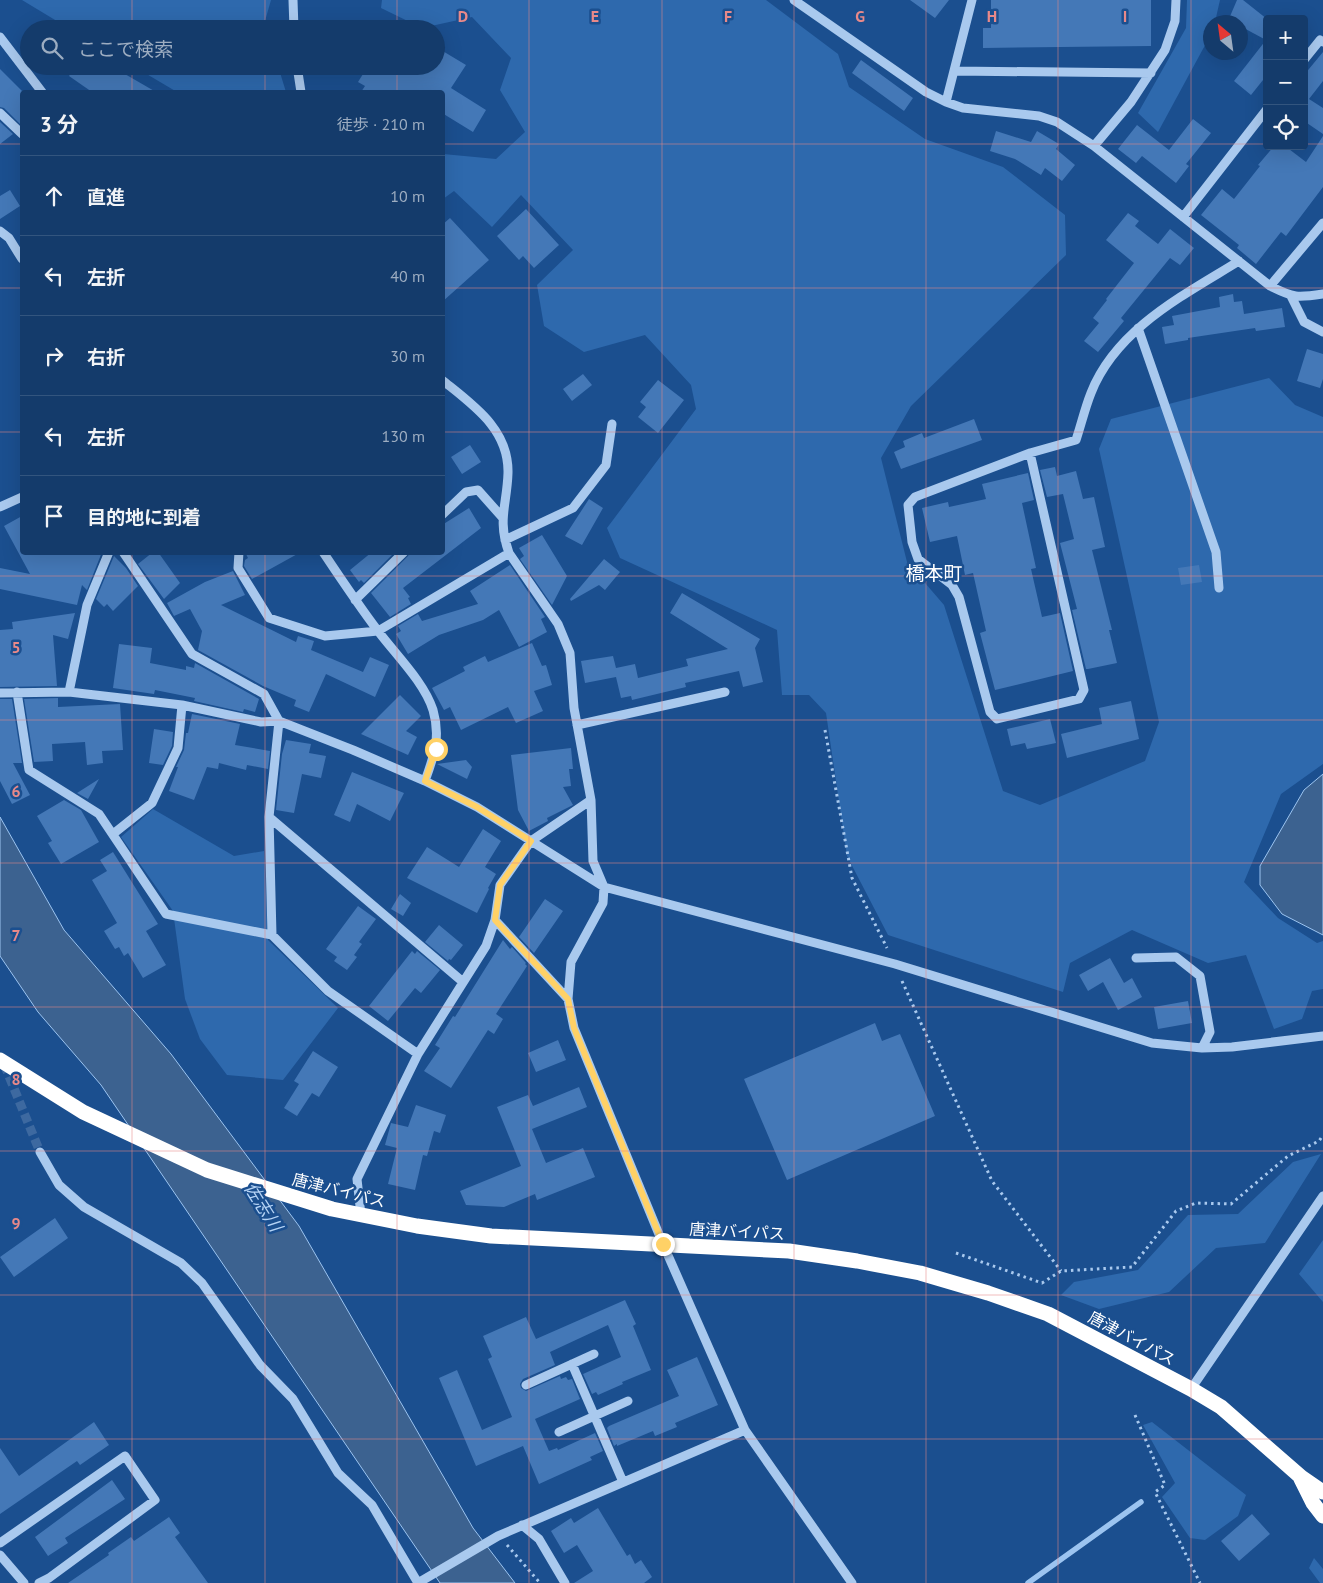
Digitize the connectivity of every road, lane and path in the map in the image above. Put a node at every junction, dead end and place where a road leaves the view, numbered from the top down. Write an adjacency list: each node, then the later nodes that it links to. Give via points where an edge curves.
1 (293, 0): 5 (street)
2 (794, 0): 16 (street, via 926,92)
3 (972, 0): 10 (street)
4 (1176, 0): 11 (street, via 1175,21)
5 (294, 20)
6 (0, 37): 9 (street)
7 (1323, 42): 8 (street, via 1320,40)
8 (1308, 55)
9 (20, 63)
10 (955, 71): 11 (street); 16 (street)
11 (1151, 72): 20 (street)
12 (29, 75): 14 (street)
13 (298, 75): 15 (street)
14 (40, 90)
15 (301, 90)
16 (946, 102): 20 (street, via 963,108 1039,116 1056,122)
17 (0, 113): 19 (street)
18 (1263, 114): 21 (street)
19 (20, 132)
20 (1094, 146): 21 (street)
21 (1183, 217): 25 (street)
22 (1323, 223): 26 (street)
23 (0, 232): 24 (street, via 9,238)
24 (20, 256)
25 (1239, 261): 26 (street); 29 (street)
26 (1270, 286): 28 (street)
27 (1323, 294): 28 (street)
28 (1291, 296): 30 (street, via 1304,322)
29 (1138, 328): 33 (street, via 1111,358 1091,392 1076,440); 45 (street, via 1216,552)
30 (1323, 332)
31 (445, 382): 37 (street, via 482,412 504,442 508,472)
32 (612, 424): 38 (street, via 606,465 573,508)
33 (1030, 453): 33 (street, via 1084,690 1080,699 997,719 990,712 959,597 952,585 918,559 912,542 908,504 915,497)
34 (20, 498): 35 (street)
35 (0, 507)
36 (445, 512): 37 (street, via 466,492 478,490)
37 (502, 517): 38 (street)
38 (505, 540): 39 (street)
39 (509, 553): 47 (street); 54 (street, via 558,624 570,653)
40 (108, 555): 50 (street, via 87,605)
41 (125, 555): 53 (street, via 192,654 264,694)
42 (239, 555): 47 (street, via 238,568 268,618 325,636)
43 (325, 555): 46 (street)
44 (401, 555): 46 (street)
45 (1219, 588)
46 (355, 600): 47 (street)
47 (378, 631): 56 (street, via 421,687 433,710 436,749)
48 (0, 692): 49 (street)
49 (17, 692): 50 (street); 59 (street, via 29,770 99,814)
50 (69, 692): 52 (street)
51 (726, 692): 54 (street)
52 (182, 705): 53 (street, via 261,722); 59 (street, via 178,748 152,803)
53 (279, 721): 56 (street); 58 (street)
54 (577, 725): 57 (street)
55 (825, 730): 65 (path, via 852,878)
56 (425, 781): 60 (street, via 477,807)
57 (591, 800): 60 (street); 61 (street, via 593,861)
58 (269, 817): 63 (street); 66 (street)
59 (112, 834): 63 (street, via 166,914)
60 (531, 841): 61 (street); 62 (street, via 500,885)
61 (604, 887): 65 (street); 67 (street, via 603,903 571,962)
62 (495, 920): 66 (street, via 486,946); 67 (street)
63 (272, 935): 70 (street, via 328,991)
64 (1136, 958): 69 (street, via 1176,957 1200,976 1210,1032)
65 (895, 964): 69 (street, via 1152,1043); 78 (path, via 992,1181)
66 (464, 982): 70 (street)
67 (568, 999): 76 (street, via 574,1028)
68 (1323, 1036): 69 (street)
69 (1202, 1048)
70 (418, 1054): 75 (street, via 356,1180)
71 (0, 1060): 75 (highway, 唐津バイパス, via 83,1112 206,1170)
72 (1323, 1135): 78 (path, via 1288,1156 1231,1204 1196,1203 1176,1211 1132,1267)
73 (40, 1152): 98 (street, via 59,1185 84,1207 182,1263 202,1283 260,1365 293,1399 338,1473 372,1505)
74 (1323, 1196): 82 (street)
75 (361, 1215): 76 (highway, 唐津バイパス, via 491,1236)
76 (663, 1244): 82 (highway, 唐津バイパス, via 789,1251 920,1273 1048,1314); 86 (street)
77 (956, 1252): 78 (path, via 1042,1283)
78 (1061, 1271)
79 (594, 1354): 80 (street)
80 (572, 1364): 81 (street); 85 (street)
81 (526, 1385)
82 (1191, 1389): 88 (highway, 唐津バイパス, via 1221,1407)
83 (628, 1401): 85 (street)
84 (1135, 1415): 102 (path, via 1165,1485 1155,1492)
85 (595, 1416): 87 (street); 89 (street)
86 (745, 1430): 89 (street); 101 (street)
87 (559, 1432)
88 (1301, 1477): 90 (highway, 唐津バイパス); 91 (highway, 唐津バイパス)
89 (623, 1482): 92 (street)
90 (1323, 1492)
91 (1323, 1516)
92 (522, 1526): 93 (street); 100 (street, via 539,1539)
93 (498, 1536): 98 (street); 99 (path)
94 (0, 1542): 97 (street, via 124,1456 155,1500)
95 (0, 1555): 96 (street)
96 (24, 1583)
97 (39, 1583)
98 (418, 1583)
99 (540, 1583)
100 (565, 1583)
101 (852, 1583)
102 (1200, 1583)

